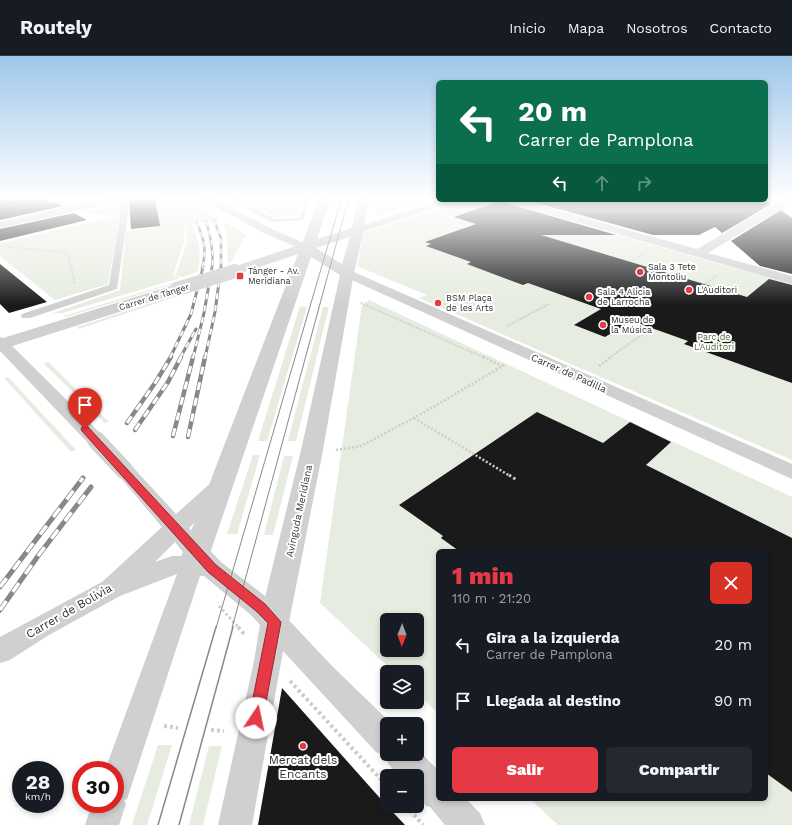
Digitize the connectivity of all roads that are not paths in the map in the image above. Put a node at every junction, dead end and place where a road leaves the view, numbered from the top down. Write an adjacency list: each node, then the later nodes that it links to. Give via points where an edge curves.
1 (121, 233): 14 (street, via 114,287)
2 (272, 233): 8 (street)
3 (313, 233): 8 (street)
4 (350, 233): 8 (street, Carrer de Tànger)
5 (357, 233): 11 (street, Avinguda Meridiana)
6 (627, 233): 9 (street)
7 (733, 233): 9 (street)
8 (307, 248): 10 (street, Carrer de Tànger); 11 (street); 17 (street)
9 (699, 253): 12 (street)
10 (235, 271): 13 (street, Carrer de Tànger, bridge)
11 (347, 273): 16 (street, Carrer de Padilla); 21 (street, Avinguda Meridiana, via 314,443)
12 (792, 280)
13 (177, 289): 15 (street, Carrer de Tànger)
14 (26, 316)
15 (1, 344): 18 (street, bridge, via 96,440)
16 (792, 472)
17 (222, 484): 18 (street, Carrer de Bolívia); 19 (street)
18 (175, 529): 19 (street); 20 (street, Carrer de Bolívia)
19 (200, 562): 20 (street, via 172,565); 21 (street, via 260,608); 25 (street)
20 (111, 589): 22 (street, Carrer de Bolívia)
21 (274, 622): 23 (street); 30 (street, Avinguda Meridiana)
22 (0, 651)
23 (380, 734)
24 (407, 761): 26 (street)
25 (124, 763)
26 (436, 792)
27 (445, 801): 31 (street)
28 (106, 813): 29 (street)
29 (102, 825)
30 (235, 825)
31 (468, 825)

